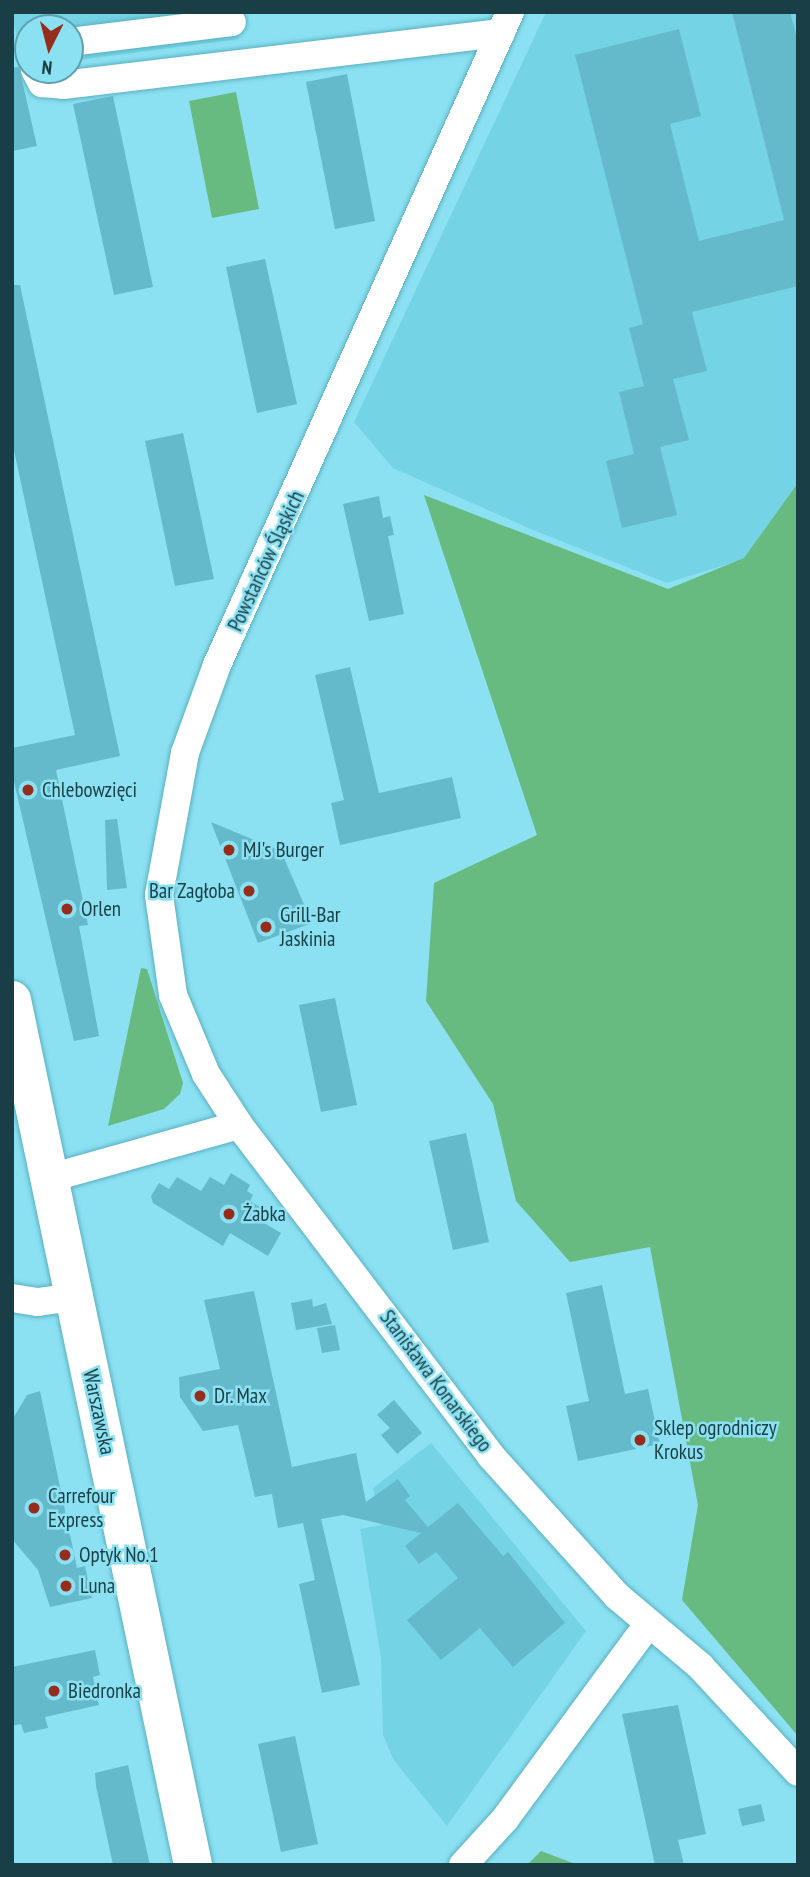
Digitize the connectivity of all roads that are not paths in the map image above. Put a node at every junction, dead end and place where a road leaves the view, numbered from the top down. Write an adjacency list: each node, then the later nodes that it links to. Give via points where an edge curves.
1 (232, 22): 3 (street)
2 (505, 23): 4 (street); 8 (street, Powstańców Śląskich, via 217,665 186,753 159,895 173,995 206,1074)
3 (84, 40)
4 (84, 82)
5 (52, 84): 6 (street)
6 (70, 84)
7 (12, 1000): 9 (main road, Warszawska)
8 (239, 1125): 9 (street); 12 (street, Stanisława Konarskiego, via 491,1456)
9 (50, 1178): 10 (main road, Warszawska)
10 (74, 1297): 11 (street, via 38,1302); 14 (main road, Warszawska)
11 (12, 1298)
12 (648, 1624): 13 (street, Stanisława Konarskiego, via 700,1666); 15 (street, via 505,1819)
13 (798, 1772)
14 (193, 1865)
15 (463, 1865)

